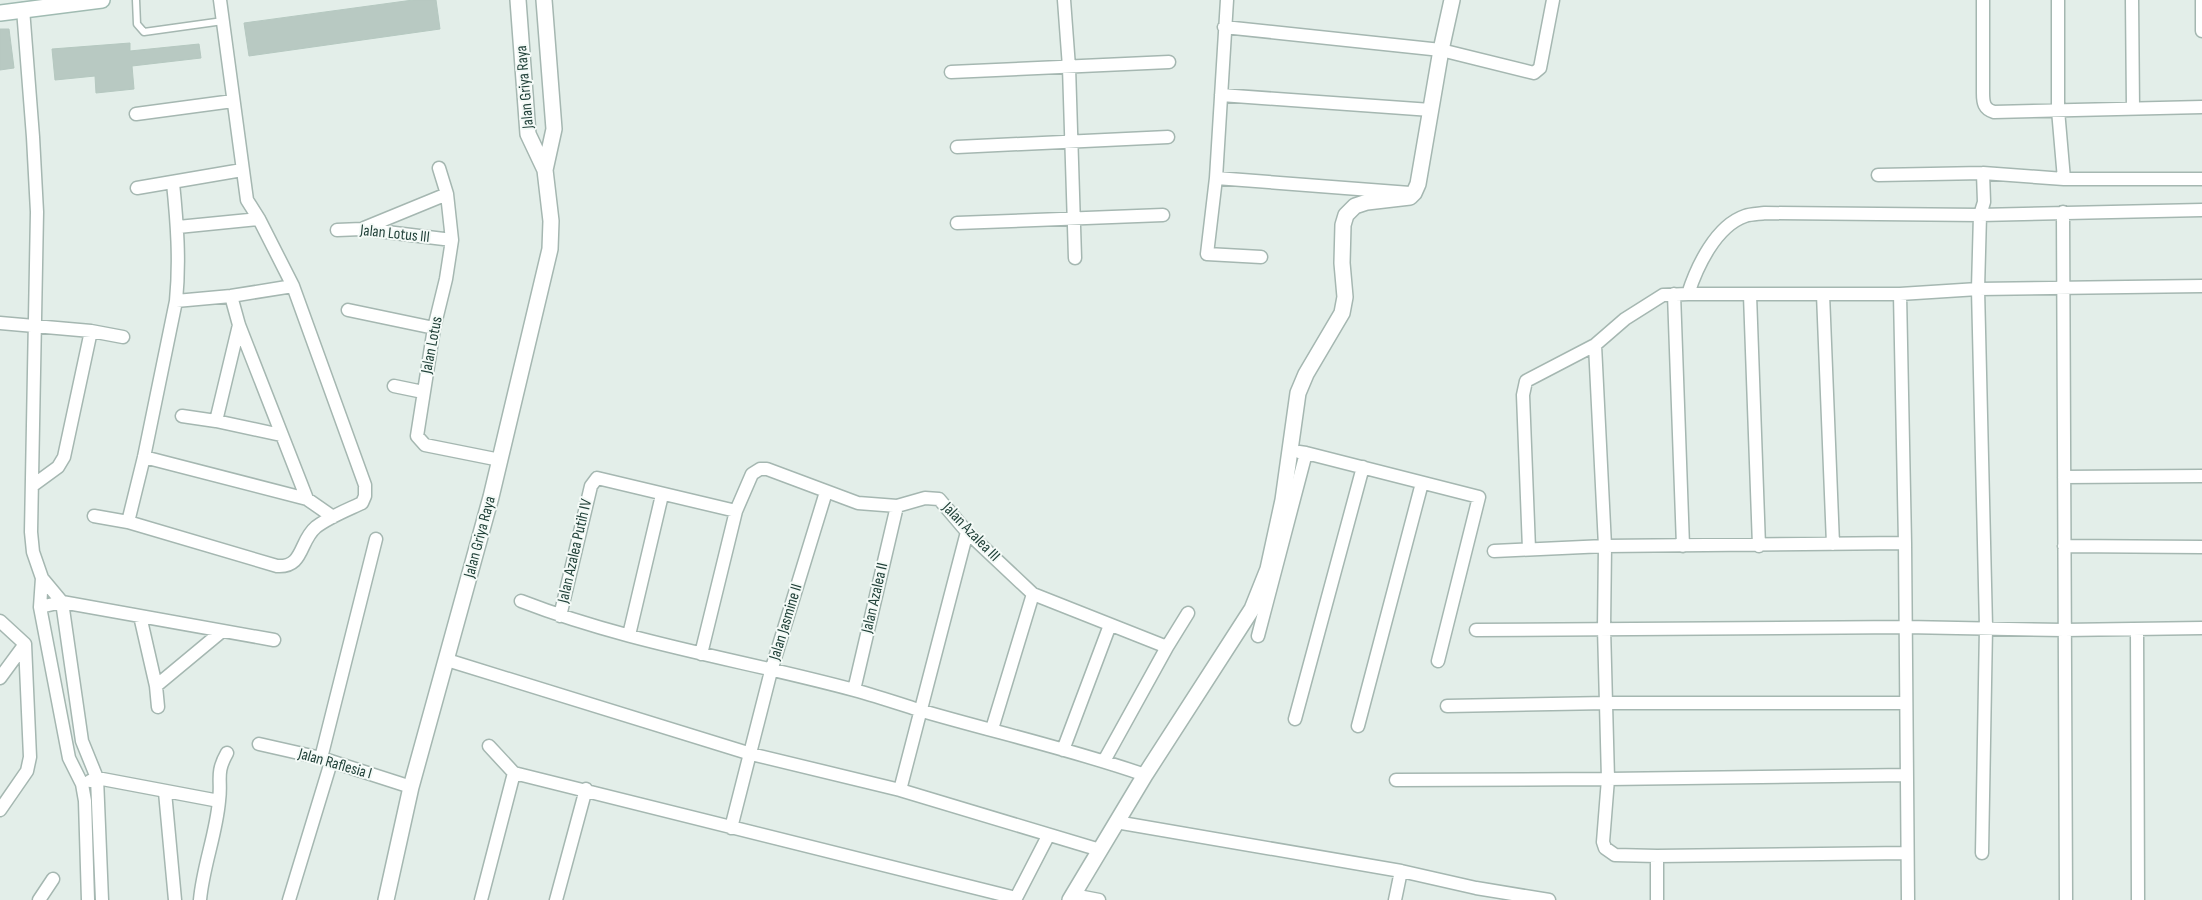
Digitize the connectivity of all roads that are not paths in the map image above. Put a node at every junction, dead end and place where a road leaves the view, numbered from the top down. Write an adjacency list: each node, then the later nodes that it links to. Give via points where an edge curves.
1 (102, 0): 14 (street)
2 (136, 0): 17 (lane, via 137,24 144,32)
3 (220, 0): 17 (street)
4 (518, 0): 36 (street, Jalan Griya Raya, via 528,134)
5 (544, 0): 36 (street, Jalan Griya Raya, via 554,130)
6 (1064, 0): 22 (street)
7 (1227, 0): 18 (street)
8 (1452, 0): 20 (street)
9 (1553, 0): 20 (street, via 1540,68 1536,72)
10 (1983, 0): 29 (street, via 1985,106 1994,112)
11 (2058, 0): 29 (street)
12 (2132, 0): 27 (street)
13 (2202, 0): 19 (street)
14 (53, 3): 15 (street)
15 (23, 9): 16 (street); 73 (street, via 36,212)
16 (0, 12)
17 (223, 21): 25 (street)
18 (1224, 26): 20 (street); 24 (street)
19 (2202, 31)
20 (1441, 50): 28 (street)
21 (1169, 62): 22 (street)
22 (1069, 67): 23 (street); 32 (street)
23 (951, 72)
24 (1222, 95): 28 (street); 39 (street)
25 (233, 101): 30 (street); 35 (street)
26 (2202, 107): 27 (street)
27 (2133, 108): 29 (street)
28 (1431, 110): 44 (street)
29 (2058, 110): 40 (street)
30 (136, 114)
31 (1168, 137): 32 (street)
32 (1072, 142): 33 (street); 51 (street)
33 (957, 146)
34 (439, 168): 45 (street, Jalan Lotus)
35 (242, 170): 42 (street); 50 (street, via 247,200)
36 (545, 170): 86 (street, Jalan Griya Raya, via 550,249)
37 (1878, 175): 38 (street)
38 (1983, 177): 40 (street); 48 (street, via 1984,202)
39 (1216, 178): 44 (street); 57 (street, via 1207,254)
40 (2064, 179): 41 (street)
41 (2202, 179)
42 (173, 183): 43 (street); 53 (street)
43 (137, 188)
44 (1414, 193): 83 (street, via 1401,199 1367,202 1355,206 1346,215 1343,225 1345,297 1342,313 1298,393)
45 (447, 194): 54 (street); 56 (street, Jalan Lotus)
46 (2202, 210): 47 (street)
47 (2063, 212): 48 (street); 61 (street)
48 (1980, 215): 62 (street); 64 (street, via 1765,213 1745,216 1731,224 1714,241 1694,273)
49 (1163, 216): 51 (street)
50 (259, 219): 53 (street); 59 (street)
51 (1074, 219): 52 (street); 58 (street)
52 (957, 223)
53 (178, 227): 69 (street)
54 (362, 229): 55 (street, Jalan Lotus III); 56 (street, Jalan Lotus III)
55 (337, 230)
56 (452, 240): 74 (street, Jalan Lotus)
57 (1261, 257)
58 (1075, 258)
59 (293, 286): 68 (street); 98 (street, via 365,485 366,496 362,503)
60 (2202, 286): 61 (street)
61 (2063, 287): 62 (street); 88 (street)
62 (1978, 289): 66 (street); 122 (street)
63 (1674, 294): 64 (street); 77 (street, via 1663,295 1648,303); 105 (street)
64 (1688, 294): 67 (street)
65 (1822, 294): 66 (street); 67 (street); 103 (street)
66 (1900, 294): 102 (street)
67 (1750, 295): 106 (street)
68 (231, 296): 69 (street); 72 (street)
69 (176, 301): 85 (street)
70 (348, 310): 74 (street)
71 (0, 323): 73 (street)
72 (239, 325): 81 (street); 82 (street)
73 (34, 326): 75 (street); 91 (street)
74 (434, 328): 79 (street, Jalan Lotus)
75 (91, 331): 76 (street); 91 (street, via 64,457 58,467)
76 (123, 337)
77 (1595, 345): 104 (street); 109 (street, via 1526,381 1523,395)
78 (394, 386): 79 (street)
79 (423, 392): 86 (street, Jalan Lotus, via 418,440 425,445)
80 (182, 416): 81 (street)
81 (216, 421): 82 (street)
82 (281, 435): 94 (street)
83 (1289, 450): 84 (street); 157 (street, via 1283,500 1268,569 1252,609)
84 (1306, 453): 87 (street); 130 (street)
85 (144, 457): 94 (street); 99 (street)
86 (499, 466): 135 (street, Jalan Griya Raya)
87 (1363, 468): 90 (street); 146 (street)
88 (2064, 476): 89 (street); 107 (street)
89 (2202, 476)
90 (1422, 483): 136 (street, via 1479,497); 147 (street)
91 (32, 486): 111 (street, via 33,552)
92 (826, 492): 95 (street, Jalan Azalea III, via 858,503); 96 (street, Jalan Azalea III, via 760,469 752,474); 137 (street, Jalan Jasmine II)
93 (662, 495): 96 (street); 118 (street, Jalan Azalea Putih IV, via 602,478 593,481); 129 (street)
94 (307, 499): 98 (street)
95 (897, 506): 100 (street, Jalan Azalea III, via 925,498 939,499); 140 (street, Jalan Azalea II)
96 (736, 511): 134 (street)
97 (94, 516): 99 (street)
98 (333, 517): 99 (street, via 307,536 292,564 283,566)
99 (128, 522)
100 (968, 532): 112 (street, Jalan Azalea III); 145 (street)
101 (376, 538): 154 (street)
102 (1905, 543): 103 (street); 121 (street)
103 (1833, 544): 106 (street)
104 (1606, 546): 105 (street); 109 (street); 123 (street)
105 (1683, 546): 106 (street)
106 (1759, 546)
107 (2064, 546): 108 (street); 127 (street)
108 (2202, 546)
109 (1529, 549): 110 (street)
110 (1494, 551)
111 (42, 578): 114 (street); 115 (street)
112 (1034, 594): 120 (street, Jalan Azalea III); 148 (street)
113 (521, 601): 118 (street)
114 (62, 602): 115 (street); 117 (street); 159 (street, via 82,741)
115 (40, 607): 161 (street, via 69,758)
116 (1188, 614): 133 (street)
117 (140, 616): 128 (street); 139 (street)
118 (560, 616): 129 (street)
119 (0, 622): 132 (street)
120 (1110, 624): 133 (street, Jalan Azalea III); 151 (street)
121 (1906, 627): 122 (street); 123 (street); 141 (street)
122 (1986, 627): 127 (street); 174 (street)
123 (1604, 628): 126 (street); 142 (street)
124 (2202, 628): 125 (street)
125 (2137, 629): 127 (street); 196 (street)
126 (1476, 630)
127 (2064, 630): 195 (street)
128 (221, 632): 131 (street); 139 (street)
129 (629, 635): 134 (street)
130 (1258, 636)
131 (274, 640)
132 (25, 644): 138 (street); 168 (street, via 30,764)
133 (1167, 647): 155 (street)
134 (701, 654): 137 (street)
135 (447, 660): 153 (street); 163 (street, Jalan Griya Raya)
136 (1438, 660)
137 (771, 671): 140 (street); 153 (street, Jalan Jasmine II)
138 (0, 678)
139 (156, 686): 144 (street)
140 (854, 690): 145 (street)
141 (1906, 702): 142 (street); 158 (street)
142 (1606, 703): 143 (street); 160 (street)
143 (1448, 706)
144 (158, 707)
145 (920, 710): 148 (street); 165 (street)
146 (1295, 718)
147 (1358, 726)
148 (992, 729): 151 (street)
149 (259, 744): 154 (street, Jalan Raflesia I)
150 (488, 746): 156 (street)
151 (1063, 750): 155 (street)
152 (227, 753): 167 (street, via 219,769)
153 (751, 754): 165 (street); 170 (street, Jalan Jasmine II)
154 (326, 760): 163 (street, Jalan Raflesia I); 187 (street)
155 (1104, 761): 157 (street)
156 (514, 773): 164 (street); 189 (street)
157 (1145, 775): 169 (street)
158 (1907, 775): 160 (street); 173 (street)
159 (97, 778): 161 (street); 166 (street); 184 (street)
160 (1608, 779): 162 (street); 175 (street, via 1605,848 1615,855)
161 (80, 780): 183 (street, via 85,801)
162 (1396, 780)
163 (411, 787): 188 (street, Jalan Griya Raya)
164 (586, 789): 170 (street); 190 (street)
165 (900, 790): 171 (street)
166 (165, 792): 167 (street); 185 (street)
167 (219, 801): 186 (street)
168 (0, 810)
169 (1116, 822): 172 (street); 176 (street)
170 (731, 828): 180 (street)
171 (1048, 836): 172 (street); 180 (street)
172 (1100, 850): 179 (street)
173 (1907, 853): 175 (street); 194 (street)
174 (1982, 853)
175 (1656, 856): 193 (street)
176 (1401, 871): 178 (street); 192 (street)
177 (53, 879): 182 (street)
178 (1475, 894): 181 (street)
179 (1071, 897): 191 (street)
180 (1015, 899)
181 (1546, 899)
182 (38, 900)
183 (88, 900)
184 (102, 900)
185 (175, 900)
186 (200, 900)
187 (289, 900)
188 (386, 900)
189 (481, 900)
190 (556, 900)
191 (1099, 900)
192 (1395, 900)
193 (1657, 900)
194 (1908, 900)
195 (2066, 900)
196 (2138, 900)

